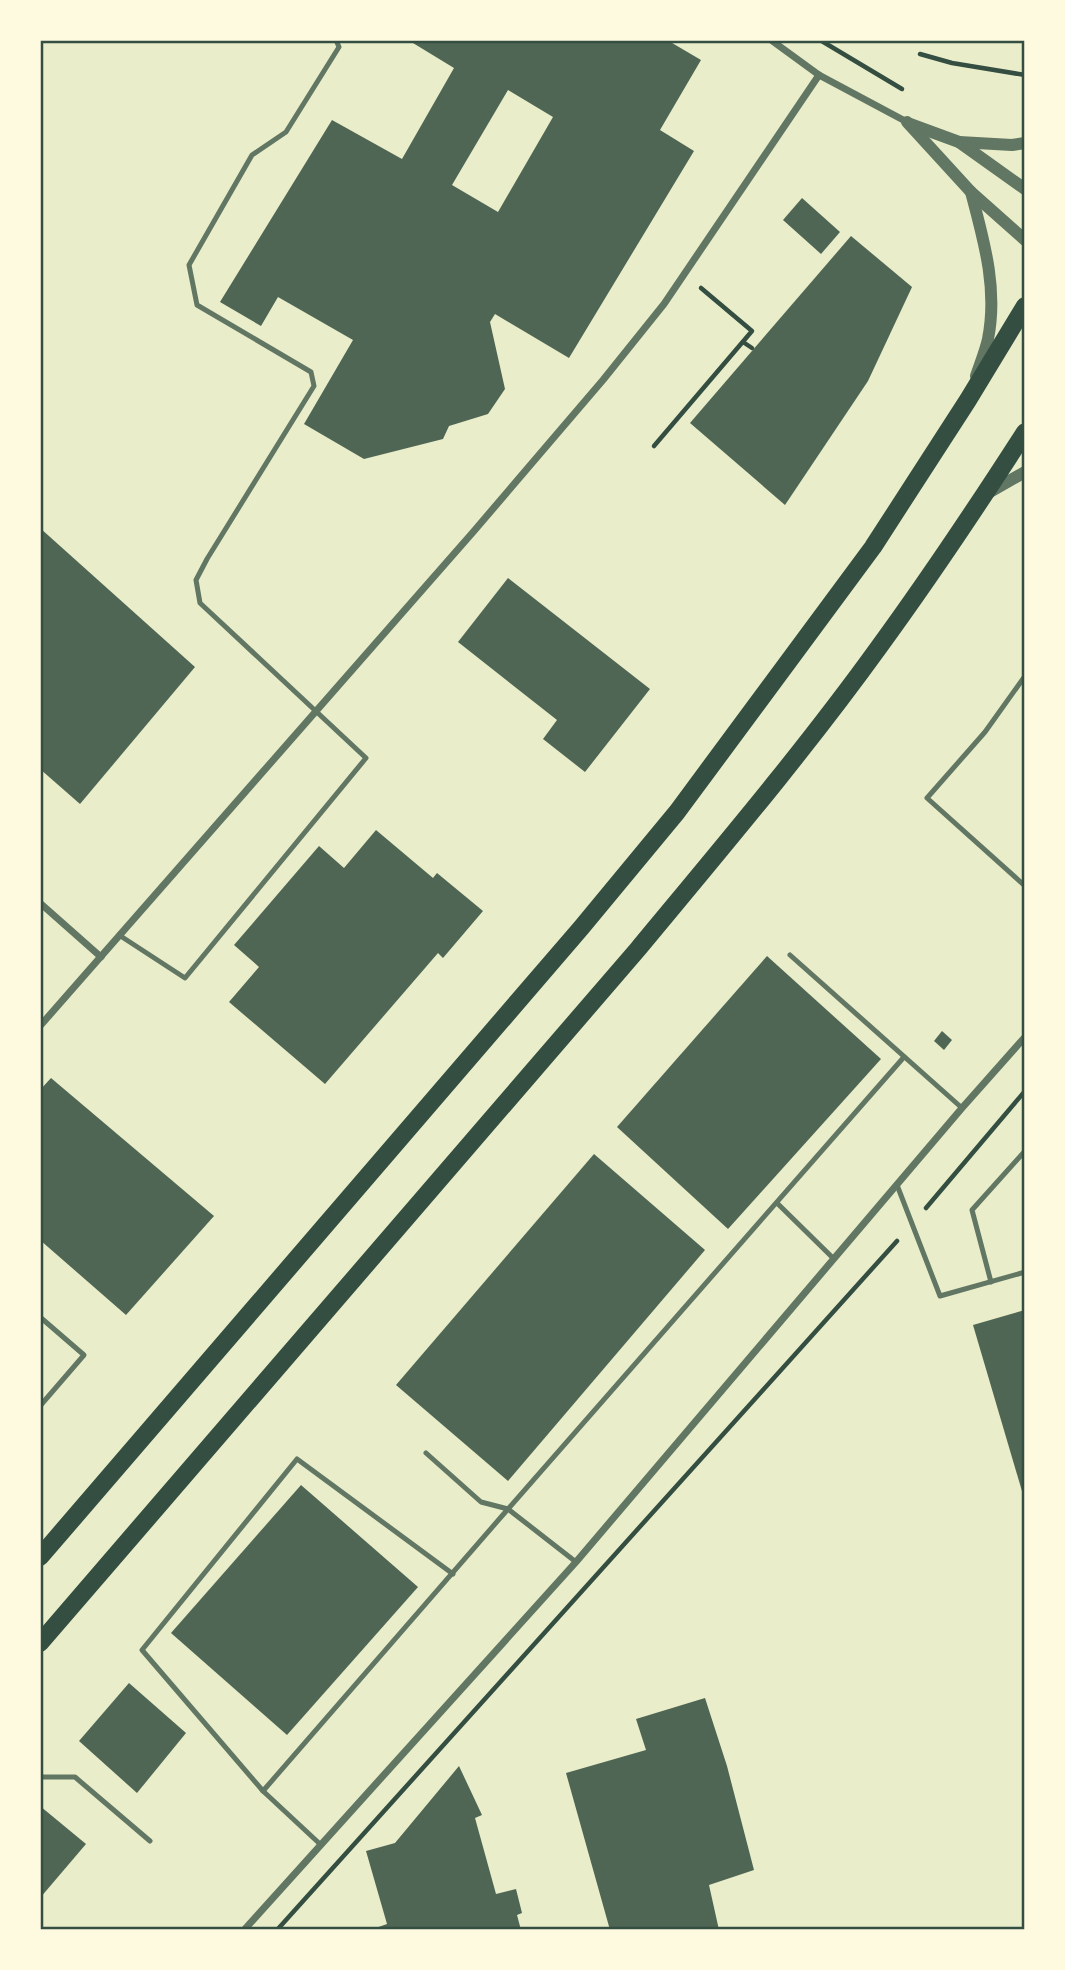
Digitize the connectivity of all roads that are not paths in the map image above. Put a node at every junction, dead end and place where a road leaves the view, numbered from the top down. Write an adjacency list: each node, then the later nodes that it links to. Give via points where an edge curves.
1 (336, 40): 16 (lane, via 339,47 286,132 252,155 189,265 197,305 311,372 314,386 196,580 200,603)
2 (771, 40): 3 (street)
3 (819, 75): 4 (street); 16 (street, via 664,304 537,460)
4 (907, 122): 5 (street); 8 (street)
5 (959, 142): 6 (street); 7 (street)
6 (1025, 143)
7 (1025, 188)
8 (971, 192): 9 (street); 11 (street, via 990,267 992,302 988,340)
9 (1025, 240)
10 (1025, 306): 11 (main road)
11 (968, 400): 36 (main road, via 873,547 677,812)
12 (1025, 432): 14 (main road)
13 (1025, 471): 14 (street)
14 (984, 495): 39 (main road, via 879,647 638,949)
15 (1025, 676): 17 (lane, via 985,732 927,798)
16 (316, 710): 19 (street); 19 (lane, via 366,758 185,978)
17 (1025, 886)
18 (40, 903): 21 (street)
19 (119, 935): 21 (street)
20 (790, 955): 24 (lane)
21 (100, 957): 22 (street)
22 (40, 1026)
23 (1025, 1037): 25 (street)
24 (904, 1057): 25 (lane); 28 (lane)
25 (962, 1108): 27 (street)
26 (1025, 1151): 31 (lane, via 972,1210)
27 (897, 1185): 29 (street); 31 (lane, via 940,1296)
28 (777, 1203): 29 (lane); 35 (lane)
29 (834, 1259): 37 (street)
30 (1025, 1272): 31 (lane)
31 (991, 1282)
32 (40, 1317): 33 (lane, via 84,1355)
33 (40, 1406)
34 (426, 1453): 35 (lane, via 481,1502)
35 (508, 1510): 37 (lane); 38 (lane)
36 (40, 1557)
37 (576, 1562): 43 (street)
38 (453, 1574): 41 (lane); 41 (lane, via 297,1459 142,1650)
39 (40, 1643)
40 (40, 1777): 42 (lane, via 75,1777)
41 (262, 1791): 43 (lane)
42 (150, 1841)
43 (321, 1845): 44 (street)
44 (244, 1930)

